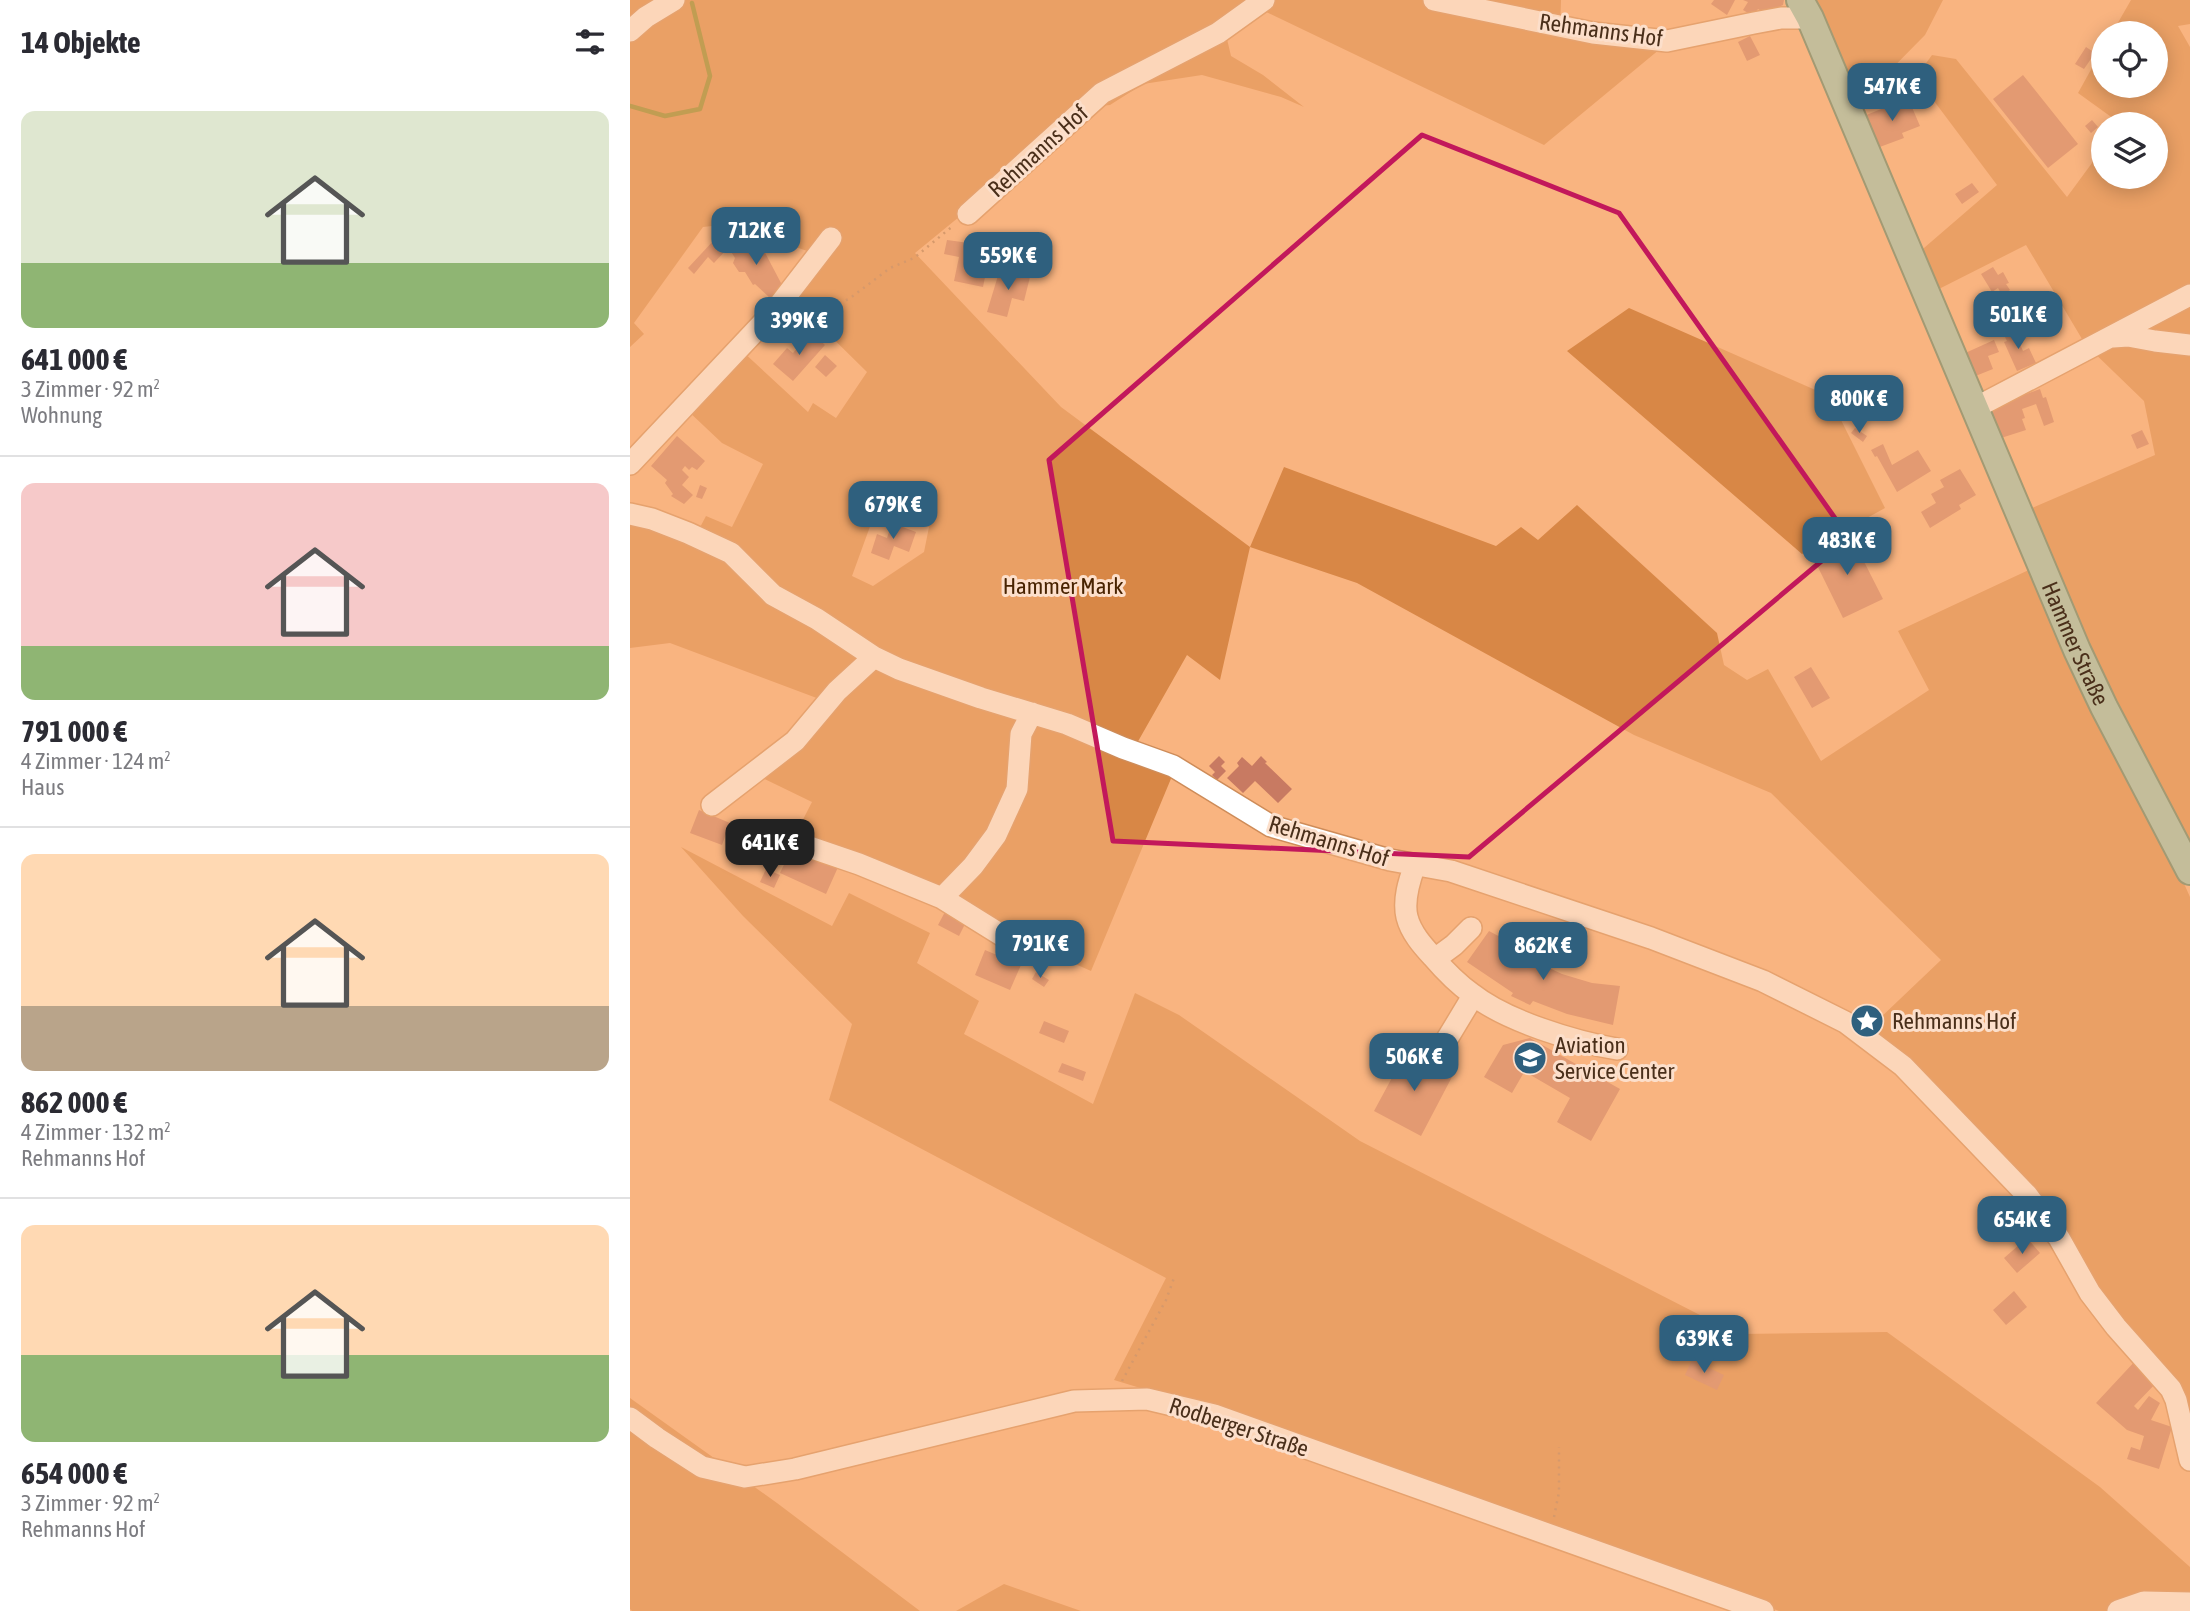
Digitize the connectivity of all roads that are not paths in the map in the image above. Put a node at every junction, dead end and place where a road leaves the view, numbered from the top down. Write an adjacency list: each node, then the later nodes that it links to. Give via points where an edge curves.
1 (674, 0): 5 (street)
2 (1264, 0): 6 (street, Rehmanns Hof, via 1219,33 1102,93)
3 (1434, 0): 4 (street, Rehmanns Hof, via 1593,33 1667,41)
4 (1805, 9): 11 (main road, Hammer Straße)
5 (630, 31)
6 (968, 214)
7 (831, 238): 12 (street, via 777,308)
8 (2190, 295): 9 (street)
9 (2104, 340): 10 (street, via 2128,336); 11 (street)
10 (2190, 345)
11 (1975, 408): 19 (main road, Hammer Straße, via 2077,650)
12 (630, 464)
13 (630, 514): 14 (street, Rehmanns Hof, via 731,553 773,595)
14 (874, 657): 15 (street, Rehmanns Hof, via 899,670); 16 (street, via 795,741)
15 (1032, 713): 18 (street, Rehmanns Hof, via 1173,765 1271,826); 20 (street, via 1021,734 1017,789 996,835)
16 (712, 805)
17 (780, 837): 20 (street)
18 (1415, 865): 23 (street, via 1406,899 1407,918); 28 (street, Rehmanns Hof, via 1451,871 1727,965 1800,997 1874,1043 1932,1094 2044,1216 2090,1293 2171,1389)
19 (2190, 871)
20 (942, 898): 22 (street)
21 (1471, 928): 23 (street)
22 (1011, 941)
23 (1434, 959): 24 (street)
24 (1473, 996): 25 (street); 26 (street, via 1536,1027)
25 (1441, 1049)
26 (1617, 1049)
27 (630, 1418): 30 (street, Rodberger Straße, via 702,1467 745,1477 1074,1401 1147,1399 1214,1415)
28 (2190, 1460)
29 (2190, 1603): 31 (street, via 2144,1602)
30 (1763, 1611)
31 (2118, 1611)

